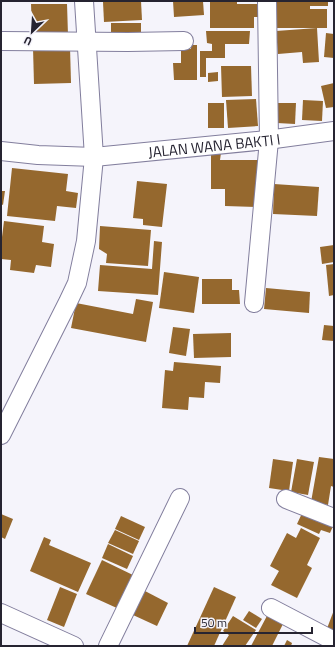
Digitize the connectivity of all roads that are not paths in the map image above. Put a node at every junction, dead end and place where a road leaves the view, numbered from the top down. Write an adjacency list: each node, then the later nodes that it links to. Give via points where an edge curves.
1 (84, 1): 5 (street)
2 (267, 1): 7 (street)
3 (184, 40): 5 (street)
4 (1, 41): 5 (street)
5 (87, 42): 9 (street)
6 (334, 131): 7 (street, JALAN WANA BAKTI I)
7 (269, 140): 9 (street, JALAN WANA BAKTI I); 10 (street)
8 (1, 151): 9 (street, JALAN WANA BAKTI I)
9 (94, 157): 11 (street, via 86,241 77,283)
10 (254, 303)
11 (1, 436)
12 (180, 498): 19 (street)
13 (286, 499): 14 (street)
14 (334, 518)
15 (271, 608): 17 (street)
16 (1, 613): 18 (street)
17 (334, 641)
18 (74, 646)
19 (108, 646)

